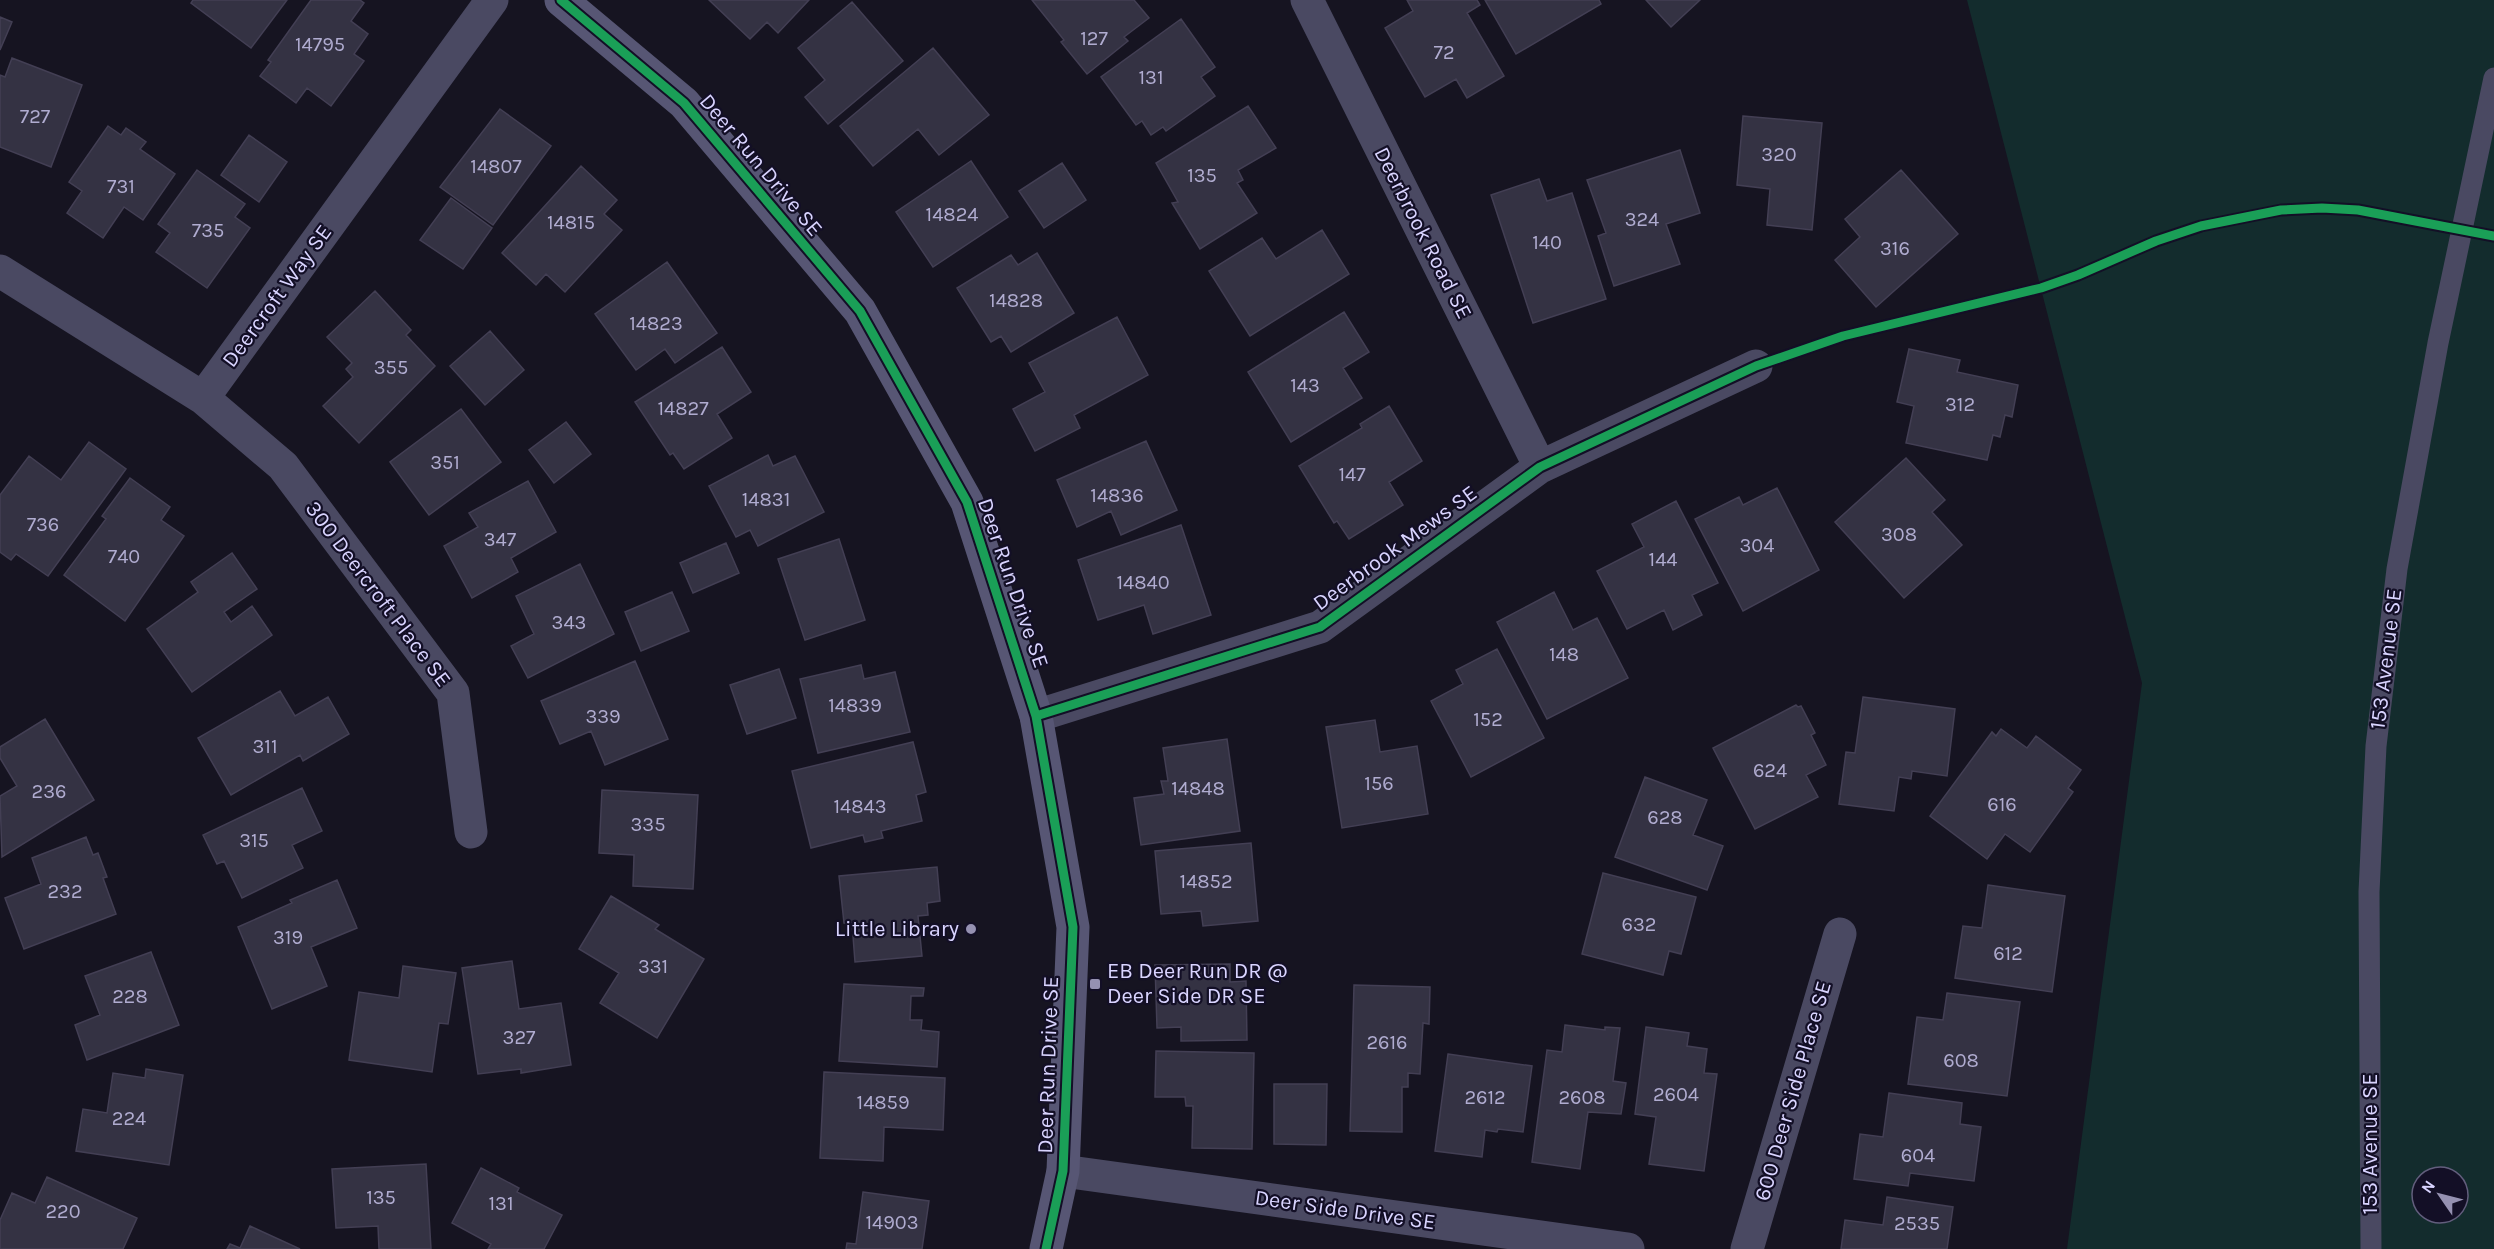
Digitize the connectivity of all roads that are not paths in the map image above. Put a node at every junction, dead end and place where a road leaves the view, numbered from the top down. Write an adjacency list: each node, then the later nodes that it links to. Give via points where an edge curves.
1 (492, 0): 7 (street, Deercroft Way SE)
2 (561, 0): 9 (street, Deer Run Drive SE, via 684,103 860,311 967,502)
3 (1307, 0): 8 (street, Deerbrook Road SE)
4 (2494, 78): 16 (lane, 153 Avenue SE, via 2438,343 2399,558 2376,746 2369,892)
5 (0, 271): 7 (street)
6 (1756, 366): 8 (street, Deerbrook Mews SE)
7 (203, 398): 10 (street, 300 Deercroft Place SE, via 282,466 453,693)
8 (1540, 467): 9 (street, Deerbrook Mews SE, via 1320,627)
9 (1036, 716): 12 (street, Deer Run Drive SE, via 1073,927)
10 (471, 832)
11 (1840, 934): 15 (street, 600 Deer Side Place SE)
12 (1063, 1171): 13 (street, Deer Run Drive SE); 14 (street, Deer Side Drive SE)
13 (1046, 1249)
14 (1628, 1249)
15 (1747, 1249)
16 (2371, 1249)

